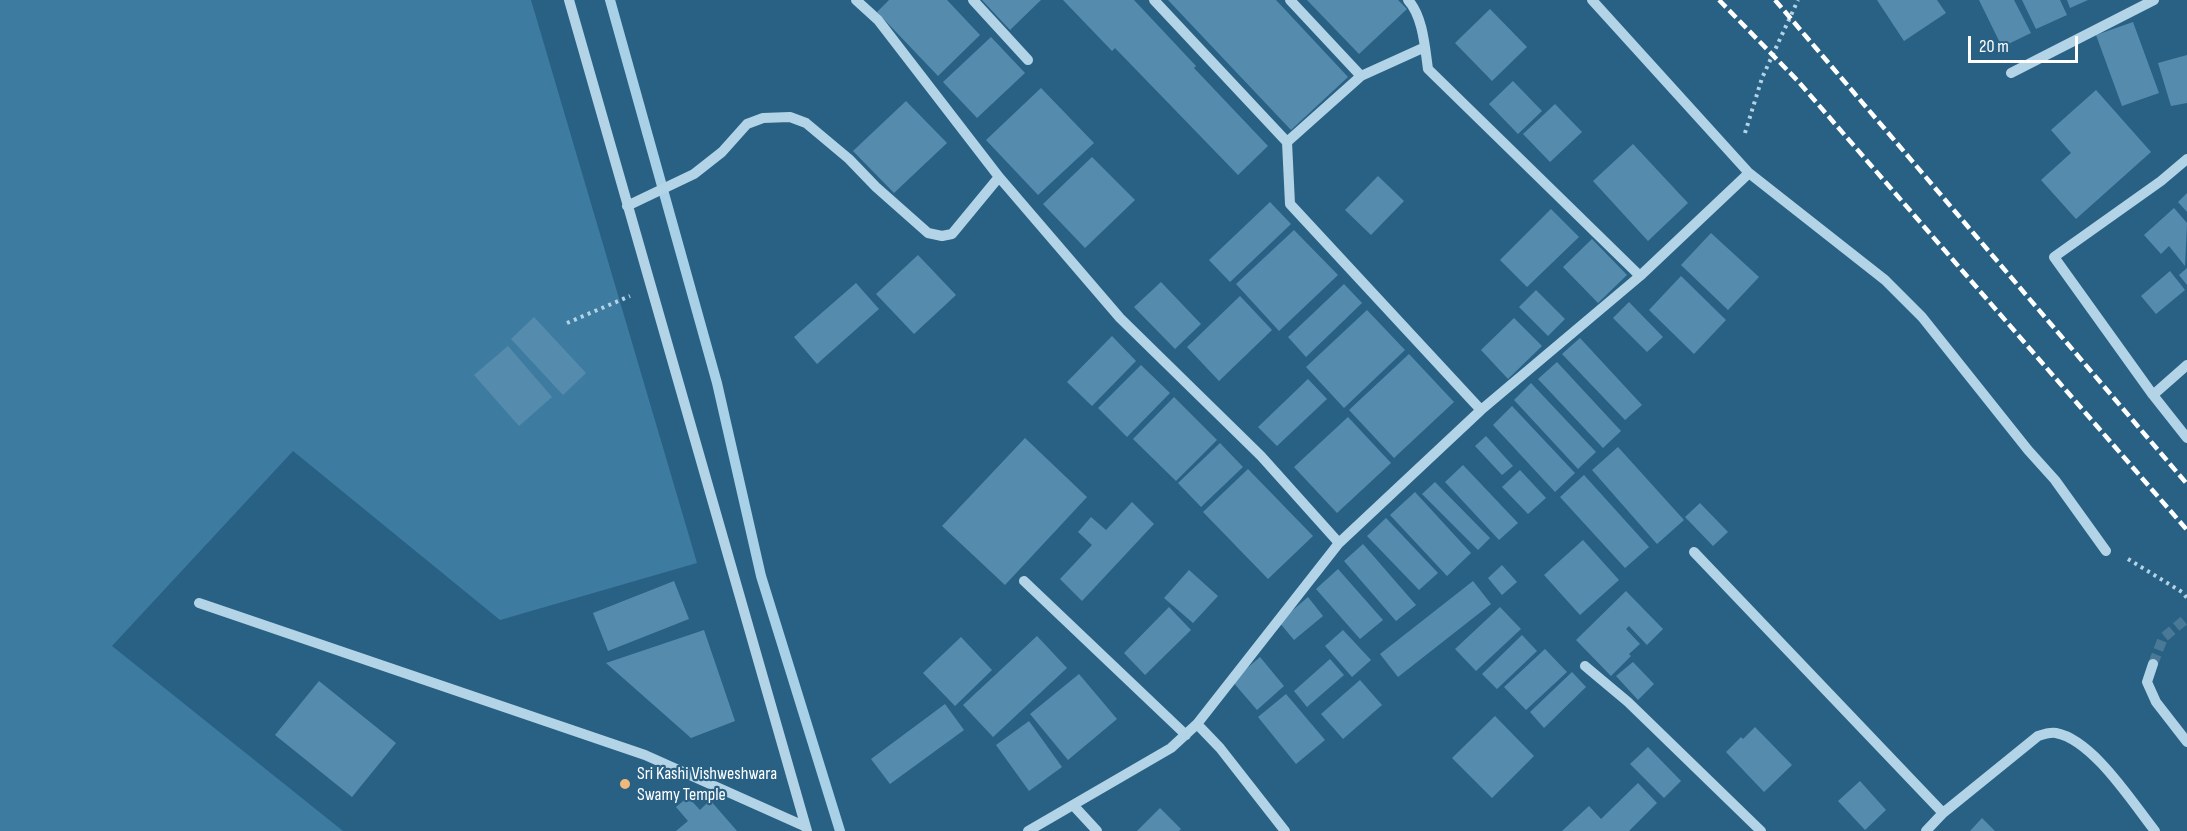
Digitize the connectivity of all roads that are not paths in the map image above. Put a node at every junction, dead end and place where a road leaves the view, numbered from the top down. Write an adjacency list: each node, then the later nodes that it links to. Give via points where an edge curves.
1 (569, 0): 17 (street)
2 (856, 0): 16 (street, via 878,21)
3 (973, 0): 10 (street)
4 (1154, 0): 13 (street)
5 (1290, 0): 12 (street)
6 (1408, 0): 9 (street, via 1415,7)
7 (1592, 0): 15 (street)
8 (2154, 0): 11 (street)
9 (1425, 47): 12 (street); 18 (street, via 1428,69)
10 (1028, 60)
11 (2012, 73)
12 (1361, 76): 13 (street)
13 (1287, 142): 21 (street, via 1290,204)
14 (2187, 159): 20 (street, via 2054,257)
15 (1749, 173): 18 (street); 24 (street, via 1885,280 1922,317 2055,480)
16 (999, 177): 17 (street, via 952,234 928,233 806,123 790,117 763,118 747,124 722,152 694,174); 23 (street, via 1120,318 1261,456)
17 (627, 206): 35 (street)
18 (1640, 276): 21 (street)
19 (2187, 365): 20 (street)
20 (2152, 395): 22 (street)
21 (1481, 410): 23 (street)
22 (2187, 438)
23 (1339, 543): 30 (street)
24 (2106, 551)
25 (1694, 552): 34 (street)
26 (1024, 581): 31 (street)
27 (199, 603): 35 (street, via 645,755)
28 (2153, 664): 32 (street, via 2147,682 2156,702)
29 (1585, 666): 39 (street, via 1628,702)
30 (1197, 724): 31 (street); 38 (street)
31 (1186, 735): 33 (street, via 1171,748)
32 (2187, 741)
33 (1073, 805): 36 (street); 37 (street)
34 (1943, 813): 40 (street); 41 (street, via 2038,736 2054,732 2073,739 2095,756)
35 (805, 828)
36 (1028, 831)
37 (1097, 831)
38 (1284, 831)
39 (1761, 831)
40 (1926, 831)
41 (2155, 831)

